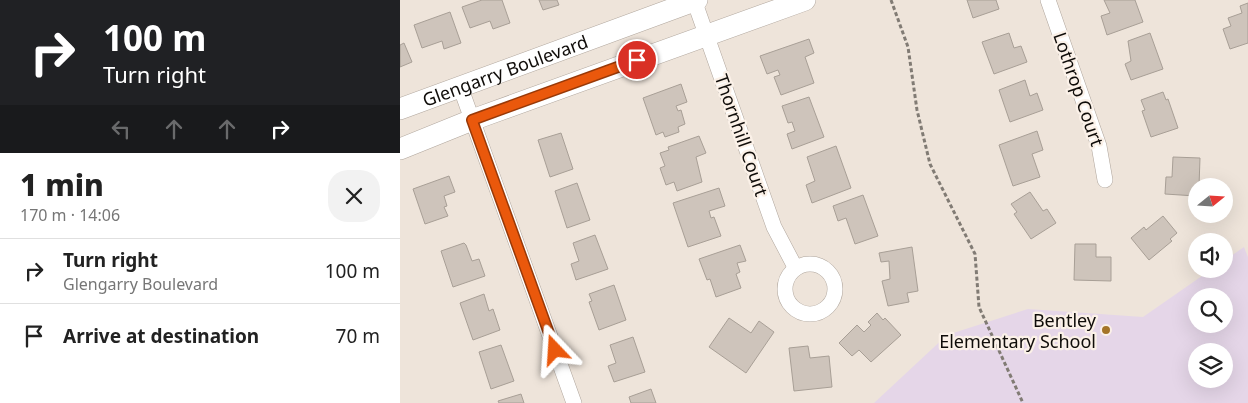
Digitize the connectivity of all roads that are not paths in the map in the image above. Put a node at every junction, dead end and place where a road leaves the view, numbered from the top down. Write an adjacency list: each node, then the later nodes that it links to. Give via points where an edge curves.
1 (695, 0): 4 (street, Thornhill Court); 5 (street, Glengarry Boulevard)
2 (805, 0): 4 (street, Glengarry Boulevard)
3 (1048, 0): 9 (street, Lothrop Court, via 1099,146)
4 (707, 35): 7 (street, Glengarry Boulevard); 10 (street, Thornhill Court, via 774,227)
5 (460, 86): 6 (street, Glengarry Boulevard); 7 (street)
6 (400, 109)
7 (472, 120): 8 (street, Glengarry Boulevard); 11 (street)
8 (400, 149)
9 (1105, 180)
10 (795, 267)
11 (574, 403)

